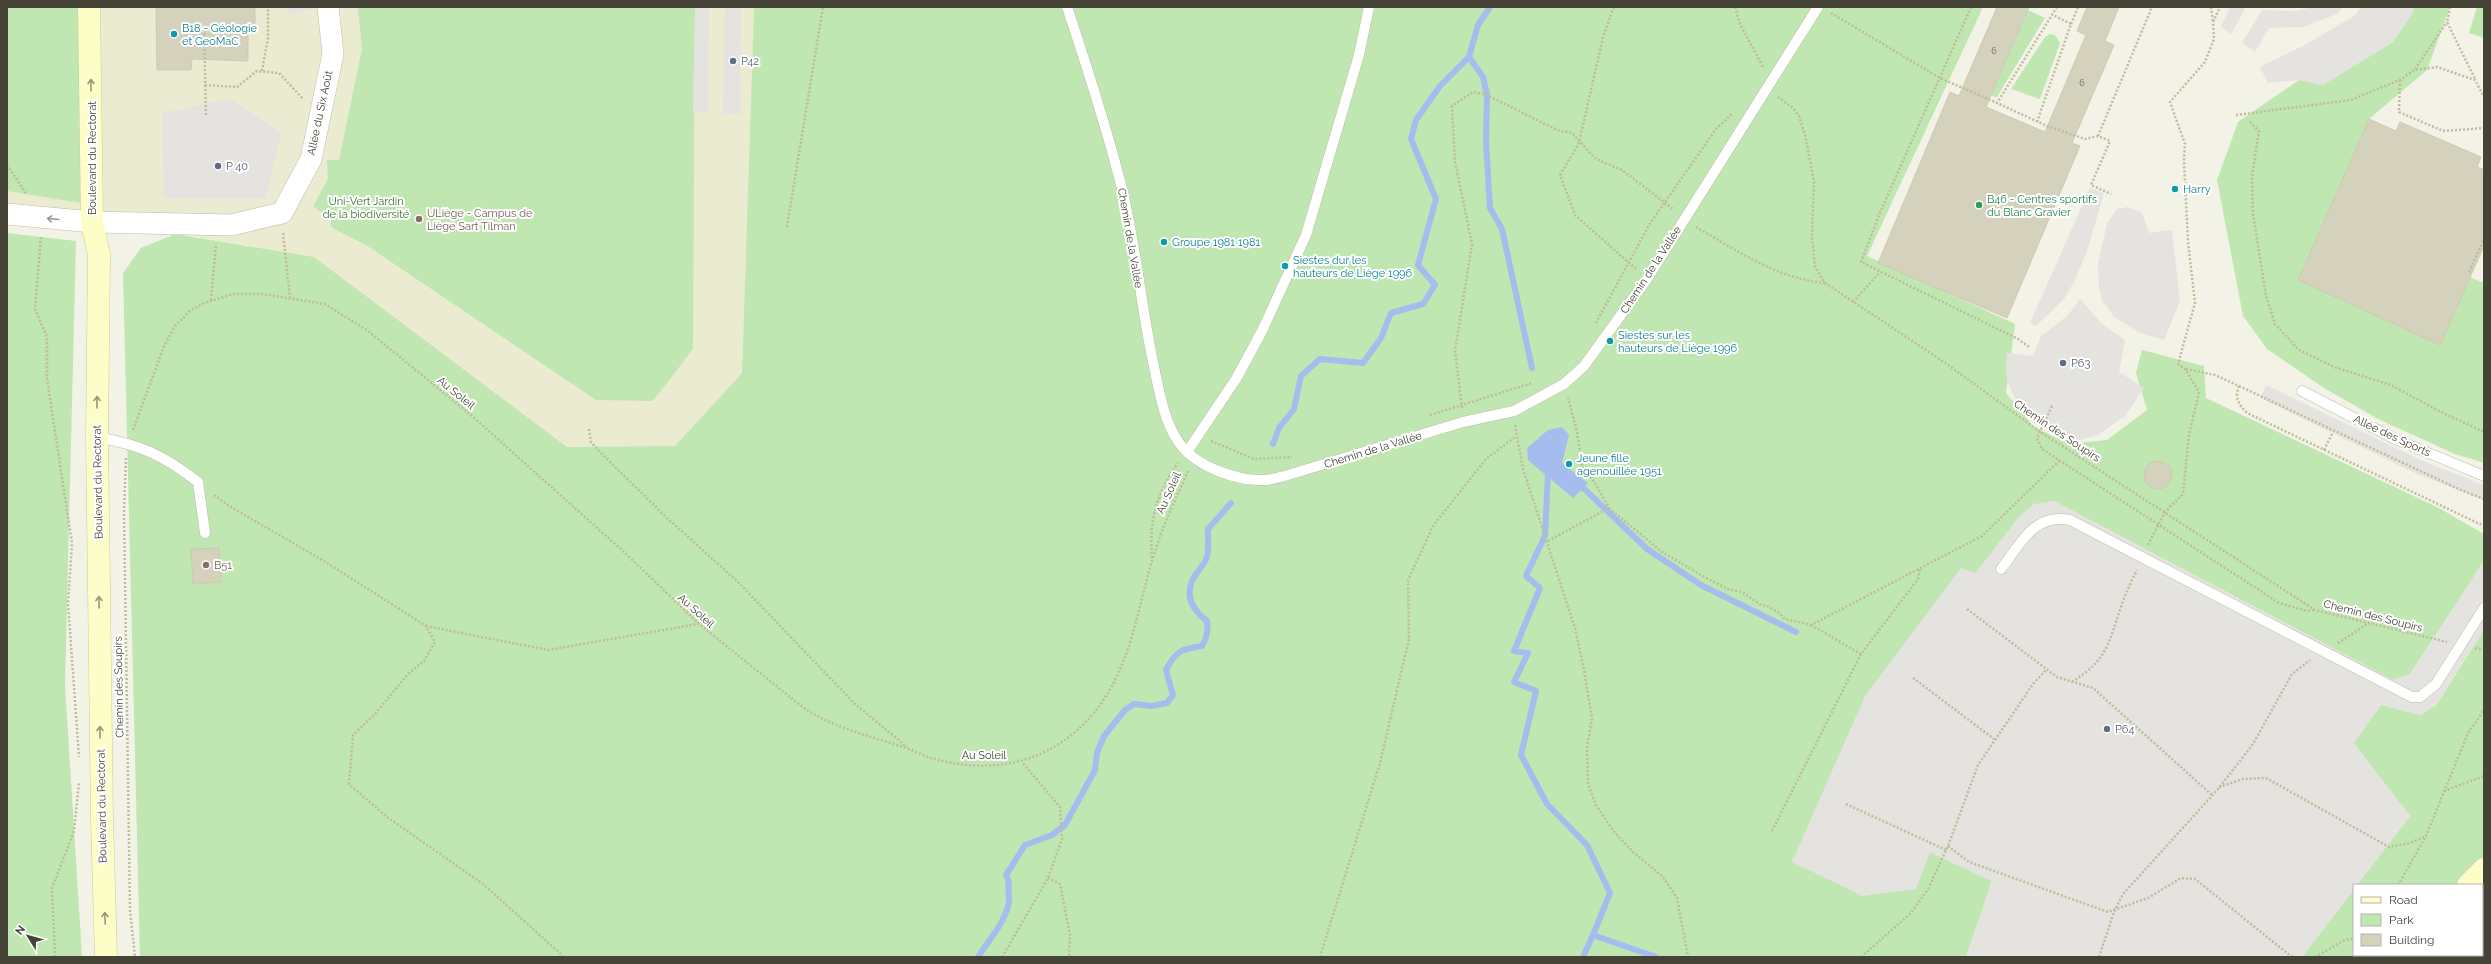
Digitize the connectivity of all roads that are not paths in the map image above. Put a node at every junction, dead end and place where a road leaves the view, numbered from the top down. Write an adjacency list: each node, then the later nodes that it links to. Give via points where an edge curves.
1 (89, 7): 7 (main road, Boulevard du Rectorat, one-way to 1)
2 (328, 7): 7 (street, Allée du Six Août, via 333,54 311,159 282,213 231,225)
3 (1067, 7): 10 (lane, Chemin de la Vallée, via 1122,190 1160,394 1170,428)
4 (1369, 7): 10 (lane, via 1359,55 1306,235 1262,331 1236,379)
5 (1823, 9): 10 (lane, Chemin de la Vallée, via 1767,90 1648,279 1584,366 1564,384 1514,411 1463,422 1264,480 1238,477 1211,467)
6 (7, 214): 7 (street, one-way to 6)
7 (92, 222): 9 (main road, Boulevard du Rectorat, one-way to 7, via 99,255)
8 (2302, 391): 11 (lane, Allée des Sports, via 2395,439)
9 (97, 437): 12 (lane, via 129,443 154,453 198,482); 17 (main road, Boulevard du Rectorat, one-way to 9)
10 (1187, 452)
11 (2484, 476)
12 (205, 533)
13 (2001, 569): 14 (lane, via 2035,526 2046,519 2070,520 2403,694 2420,697 2436,684)
14 (2484, 608)
15 (2484, 869): 16 (main road)
16 (2469, 884)
17 (106, 957)

